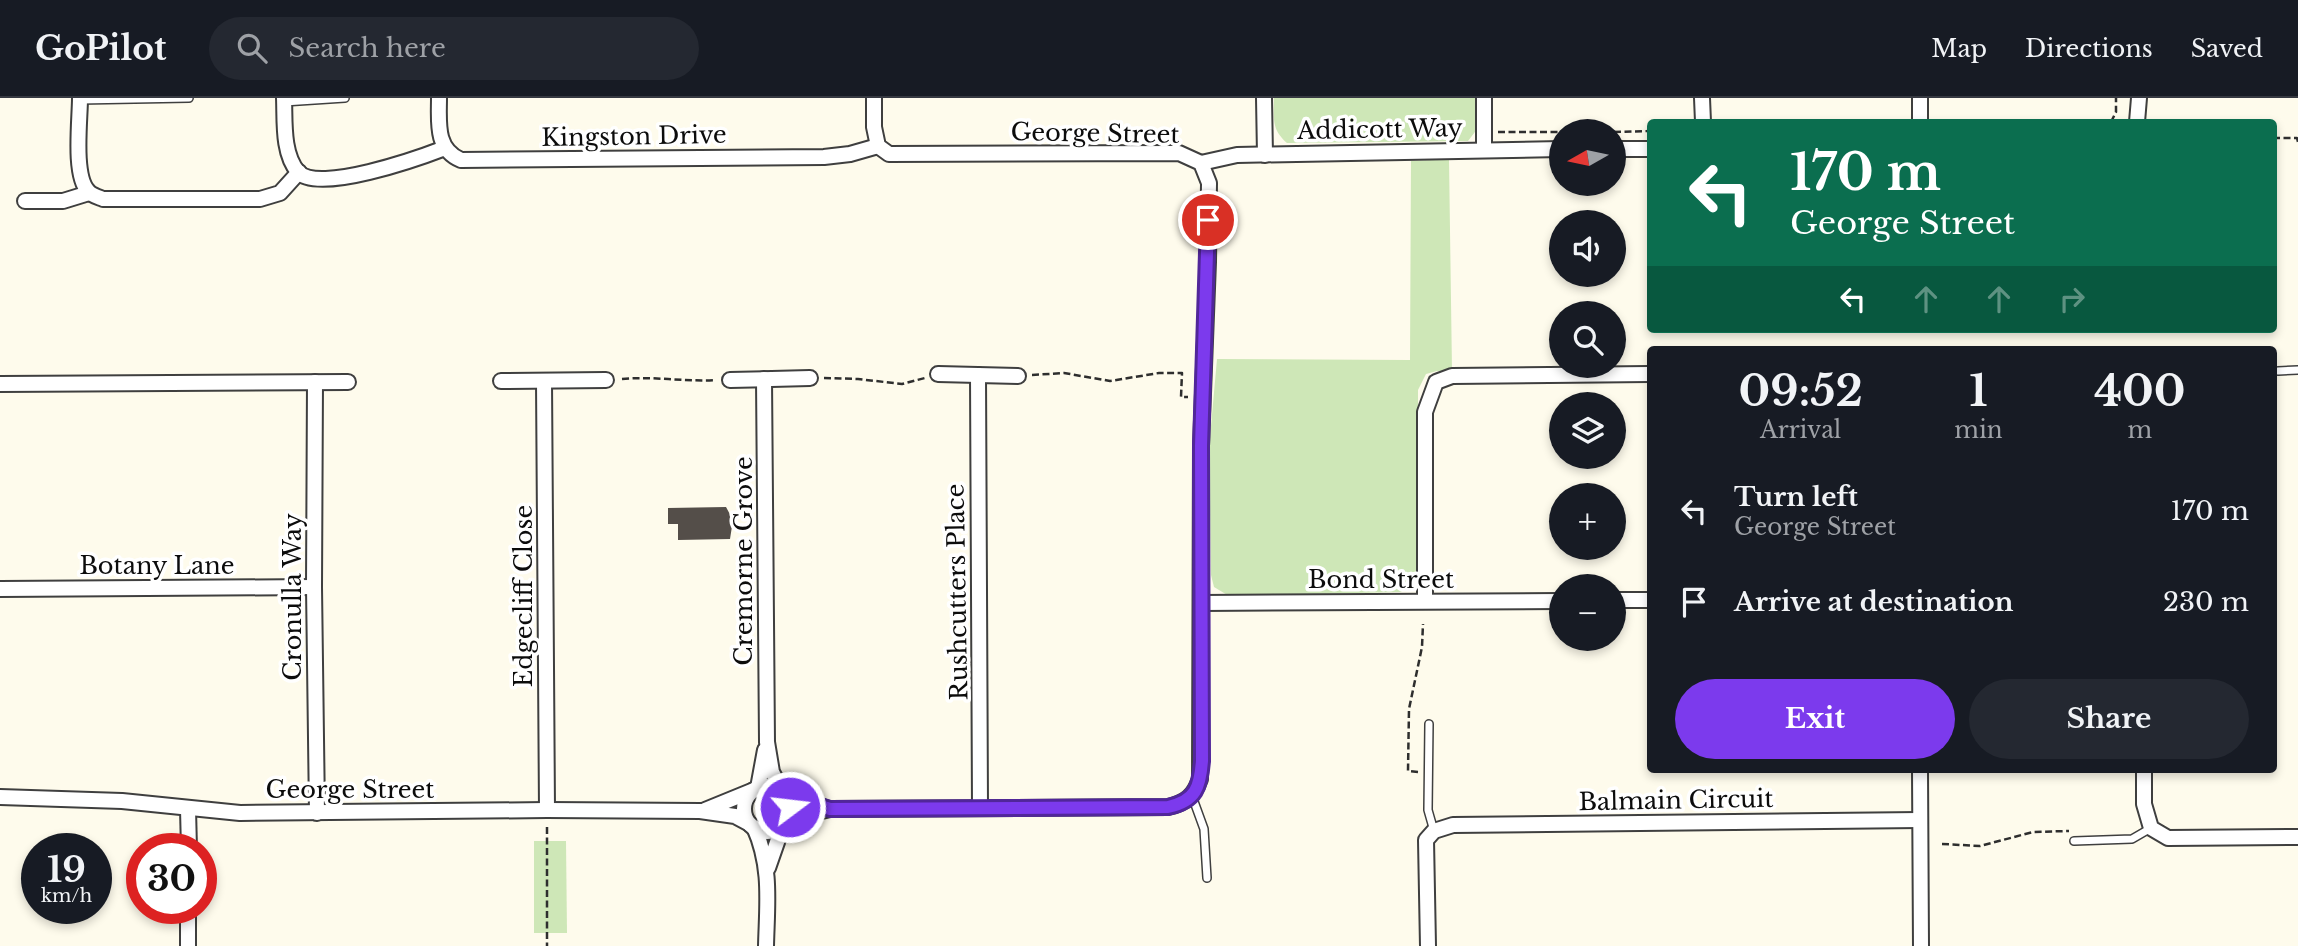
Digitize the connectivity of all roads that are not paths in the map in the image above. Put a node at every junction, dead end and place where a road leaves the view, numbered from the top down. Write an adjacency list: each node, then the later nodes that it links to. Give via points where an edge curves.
1 (189, 98): 10 (lane)
2 (345, 98): 11 (lane)
3 (439, 98): 16 (street)
4 (874, 98): 15 (street)
5 (1264, 98): 21 (street)
6 (1484, 98): 20 (street)
7 (1702, 98): 12 (street)
8 (1920, 98): 13 (street)
9 (2139, 98): 14 (street)
10 (80, 99): 24 (street, via 80,169)
11 (284, 100): 23 (street, via 286,143)
12 (1703, 119)
13 (1920, 119)
14 (2137, 119)
15 (877, 146): 16 (street, Kingston Drive, via 824,157 486,160 461,160); 22 (street, George Street, via 889,154 1179,153)
16 (445, 148): 23 (street, via 323,180)
17 (1549, 149): 20 (street, Addicott Way)
18 (1626, 149): 19 (street)
19 (1647, 149)
20 (1484, 150): 21 (street, Addicott Way)
21 (1265, 155): 22 (street, Addicott Way)
22 (1201, 163): 47 (street, George Street, via 1209,183)
23 (299, 172): 24 (street, via 280,192 260,199 103,199)
24 (89, 193): 25 (street, via 63,201)
25 (25, 201)
26 (2298, 370): 27 (lane)
27 (2278, 371)
28 (938, 374): 30 (street)
29 (1647, 374): 45 (street, via 1452,376 1436,382 1425,412)
30 (978, 375): 31 (street); 56 (street, Rushcutters Place)
31 (1018, 376)
32 (810, 378): 33 (street)
33 (764, 379): 35 (street); 49 (street, Cremorne Grove)
34 (606, 380): 37 (street)
35 (730, 380)
36 (502, 381): 37 (street)
37 (544, 381): 59 (street, Edgecliff Close)
38 (315, 382): 39 (street); 40 (street); 41 (street, Cronulla Way)
39 (348, 382)
40 (0, 384)
41 (314, 587): 42 (street, Botany Lane); 61 (street, Cronulla Way)
42 (0, 589)
43 (1626, 600): 44 (street)
44 (1647, 600)
45 (1425, 601): 46 (street, Bond Street); 47 (street, Bond Street)
46 (1549, 601)
47 (1202, 603): 54 (street, George Street, via 1202,761)
48 (1429, 724): 66 (lane, via 1428,810)
49 (766, 742): 52 (street, Cremorne Grove); 53 (street, Cremorne Grove, via 772,772)
50 (1920, 773): 62 (street)
51 (2144, 773): 65 (street, via 2144,804)
52 (756, 789): 53 (street, via 771,786); 60 (street, George Street); 64 (street, via 745,810)
53 (784, 793): 58 (street); 63 (street, via 790,807)
54 (1192, 796): 56 (street, via 1168,807); 71 (lane, via 1204,829)
55 (0, 797): 57 (street, George Street, via 122,801)
56 (980, 807): 58 (street)
57 (188, 809): 61 (street, George Street); 67 (street)
58 (830, 809): 63 (street)
59 (547, 810): 60 (street, George Street); 61 (street, George Street)
60 (700, 811): 64 (street, George Street, via 734,816)
61 (317, 813)
62 (1920, 820): 66 (street, Balmain Circuit, via 1453,825); 76 (street)
63 (786, 822): 64 (street, via 769,832); 70 (street)
64 (752, 825): 70 (street)
65 (2151, 828): 68 (street, via 2168,838); 69 (lane, via 2132,839)
66 (1434, 831): 75 (street, via 1426,841)
67 (188, 833)
68 (2298, 837)
69 (2074, 841)
70 (767, 870): 74 (street)
71 (1207, 878)
72 (188, 924): 73 (street)
73 (188, 946)
74 (766, 946)
75 (1428, 946)
76 (1921, 946)

